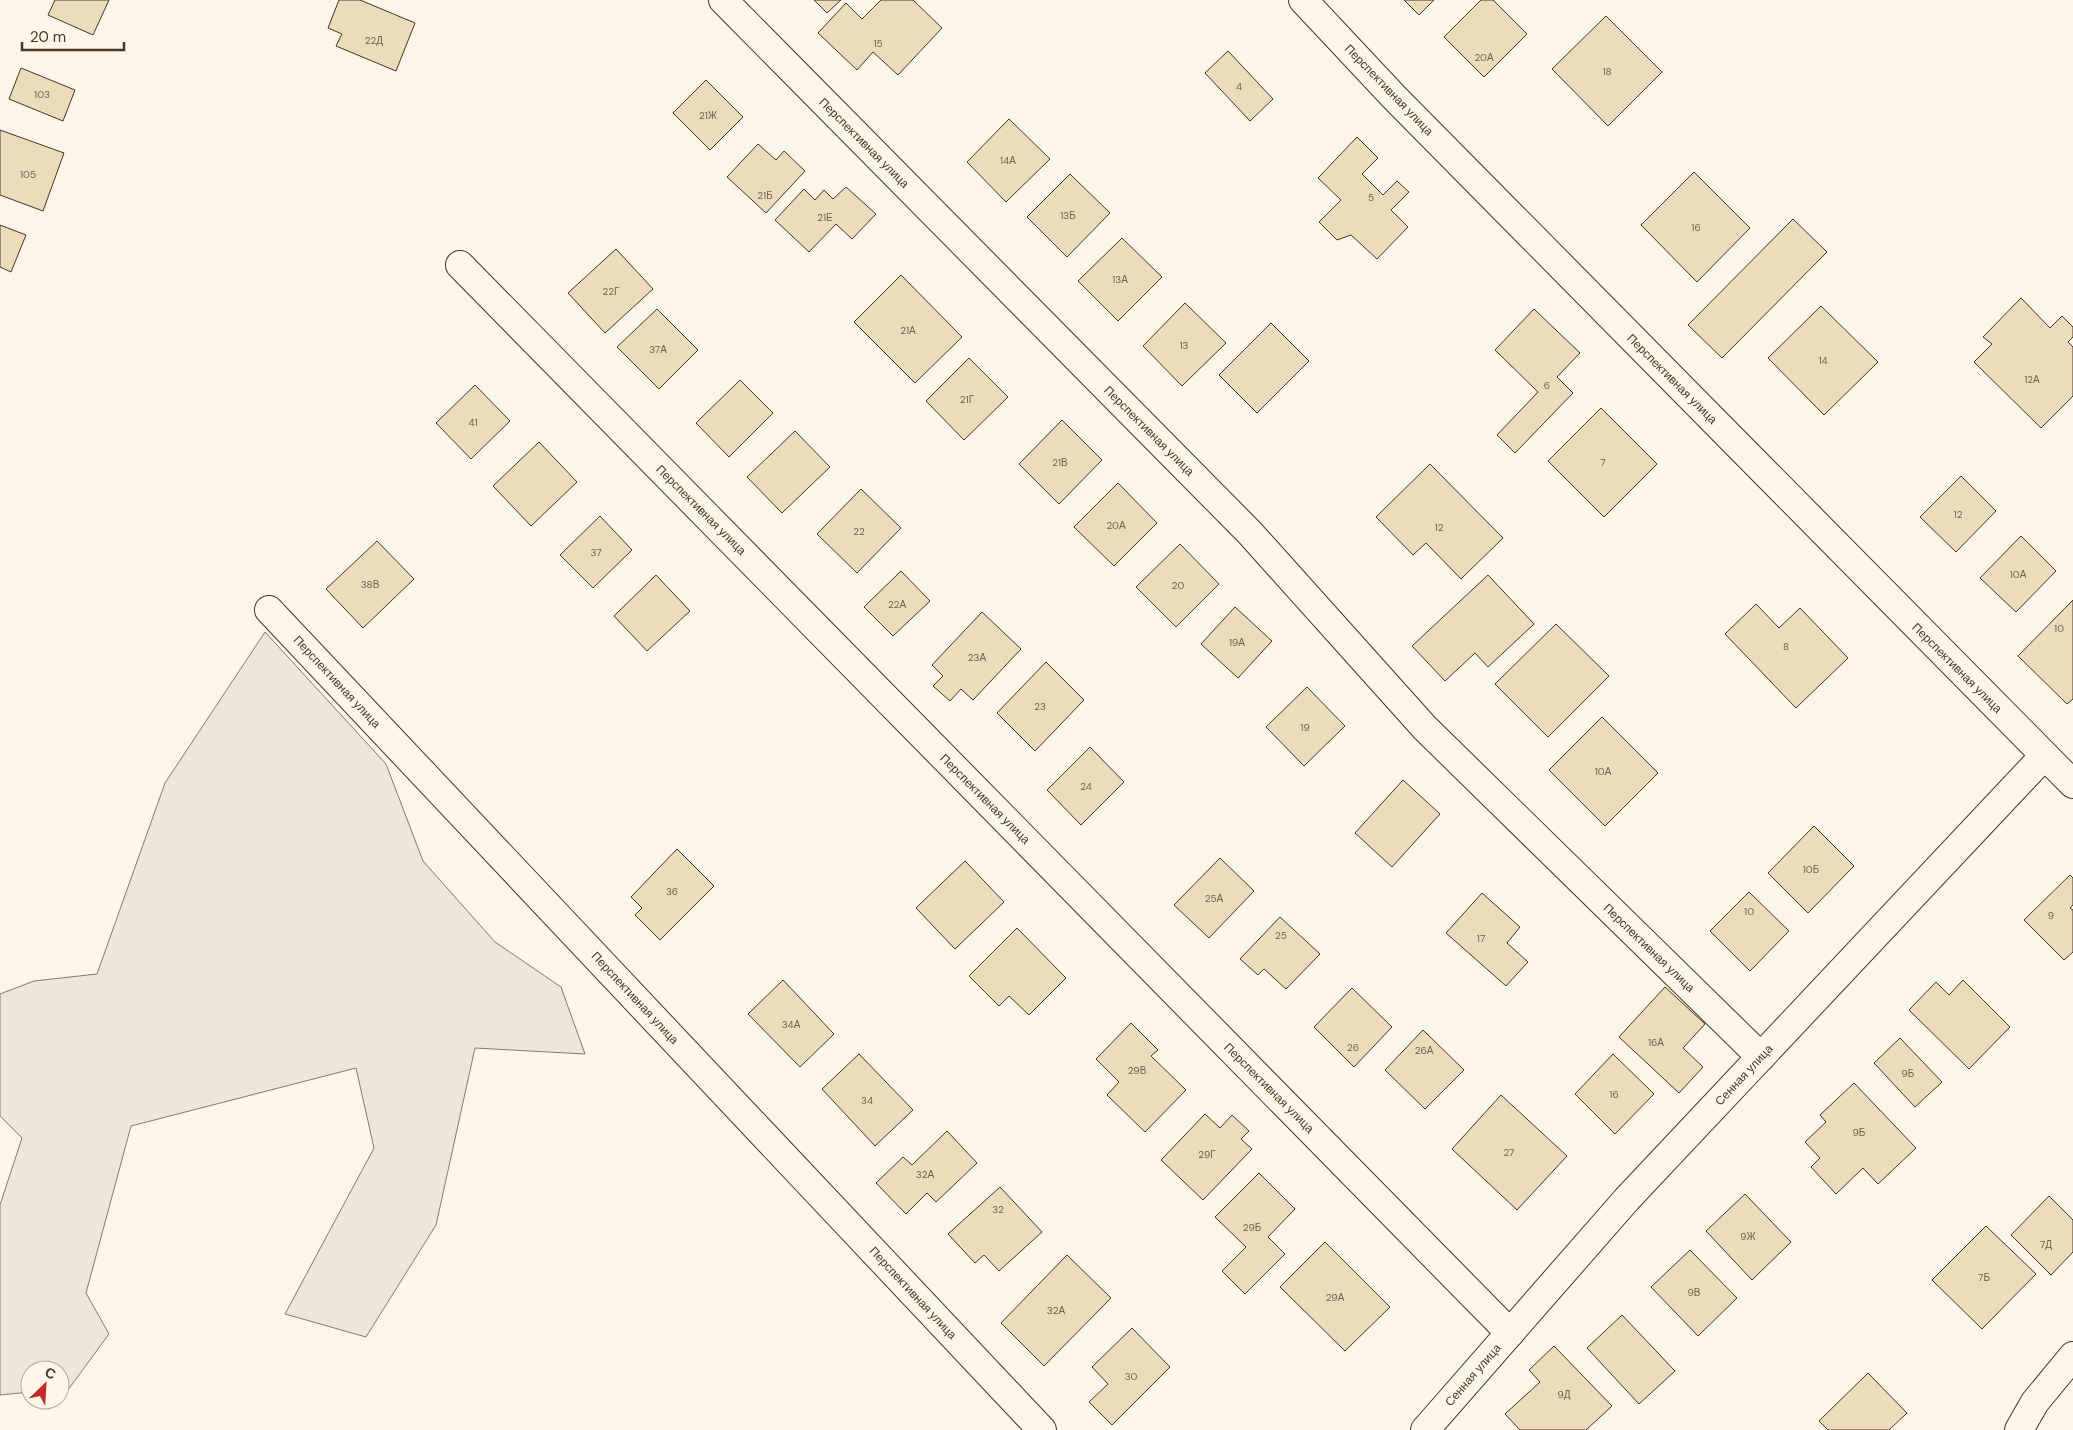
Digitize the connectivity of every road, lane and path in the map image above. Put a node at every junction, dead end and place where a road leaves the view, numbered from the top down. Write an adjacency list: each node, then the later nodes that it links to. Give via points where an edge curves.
1 (723, 0): 7 (street, Перспективная улица, via 1250,533 1425,728)
2 (1304, 0): 5 (street, Перспективная улица, via 1401,104)
3 (460, 265): 8 (street, Перспективная улица)
4 (269, 610): 10 (street, Перспективная улица)
5 (2044, 756): 6 (street); 7 (street, Сенная улица)
6 (2073, 784)
7 (1761, 1057): 8 (street, Сенная улица, via 1627,1198)
8 (1510, 1333): 11 (street, Сенная улица)
9 (2073, 1356): 12 (street, via 2034,1402)
10 (1042, 1430)
11 (1424, 1430)
12 (2019, 1430)

